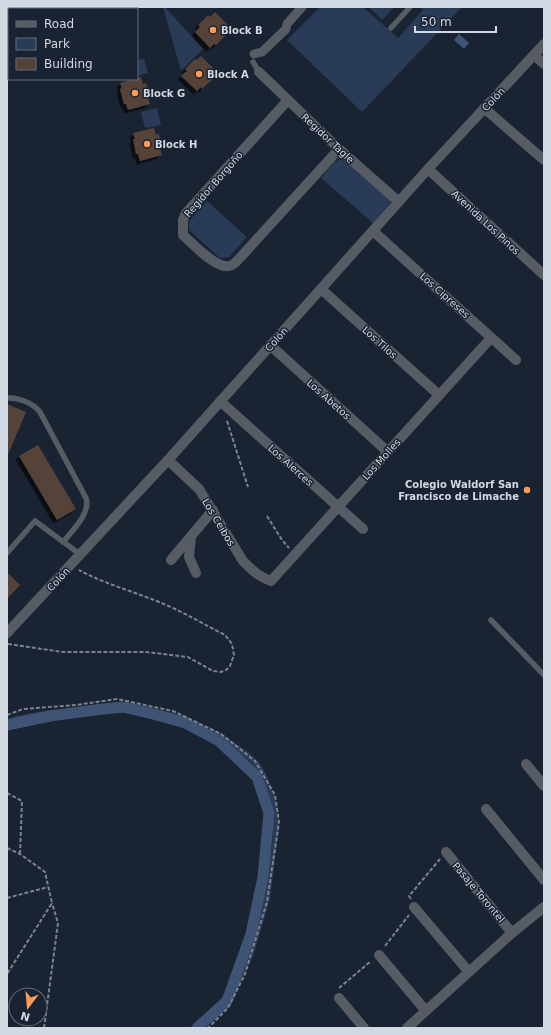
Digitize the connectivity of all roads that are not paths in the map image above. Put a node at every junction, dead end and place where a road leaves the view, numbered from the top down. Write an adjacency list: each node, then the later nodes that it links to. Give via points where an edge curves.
1 (302, 7): 6 (street, via 287,24 286,29)
2 (410, 7): 3 (lane)
3 (391, 28)
4 (544, 44): 5 (street, Colón)
5 (534, 55): 7 (street); 10 (street, Colón)
6 (253, 58): 8 (lane)
7 (544, 64)
8 (259, 72): 9 (street, Regidor Tagle)
9 (288, 100): 11 (street, Regidor Tagle); 11 (street, Regidor Borgoño, via 186,213 182,220 183,235 215,263 230,266)
10 (484, 108): 12 (street); 13 (street, Colón)
11 (338, 148): 14 (street, Regidor Tagle)
12 (544, 160)
13 (428, 169): 14 (street, Colón); 16 (street, Avenida Los Pinos)
14 (399, 202): 15 (street, Colón)
15 (373, 231): 17 (street, Colón); 18 (street, Los Cipreses)
16 (542, 269)
17 (321, 289): 19 (street, Colón); 21 (street, Los Tilos)
18 (491, 338): 20 (street, Los Cipreses); 21 (street, Los Molles)
19 (270, 345): 23 (street, Colón); 24 (street, Los Abetos)
20 (516, 360)
21 (439, 395): 24 (street, Los Molles)
22 (7, 398): 30 (lane, via 32,404 40,412 86,498 85,513)
23 (220, 401): 25 (street, Colón); 26 (street, Los Alerces)
24 (388, 452): 26 (street, Los Molles)
25 (168, 460): 27 (street, Los Ceibos, via 199,489); 32 (street, Colón)
26 (338, 507): 28 (street, Los Alerces); 35 (street, Los Molles)
27 (213, 510): 29 (street); 35 (street, Los Ceibos, via 243,561 263,578)
28 (363, 529)
29 (191, 538): 33 (street); 34 (street, via 189,557)
30 (63, 542): 31 (lane, via 35,522); 32 (lane)
31 (7, 553)
32 (81, 555): 37 (street, Colón)
33 (171, 560)
34 (196, 573)
35 (271, 581)
36 (491, 620): 38 (lane)
37 (7, 633)
38 (544, 675)
39 (526, 764): 40 (street)
40 (544, 786)
41 (486, 808): 43 (street)
42 (446, 852): 46 (street, Pasaje Torontel)
43 (544, 880)
44 (414, 907): 48 (street)
45 (544, 907): 46 (street)
46 (512, 933): 48 (street)
47 (379, 955): 50 (street)
48 (469, 972): 50 (street)
49 (339, 998): 51 (street)
50 (426, 1011): 52 (street)
51 (364, 1028)
52 (407, 1028)

